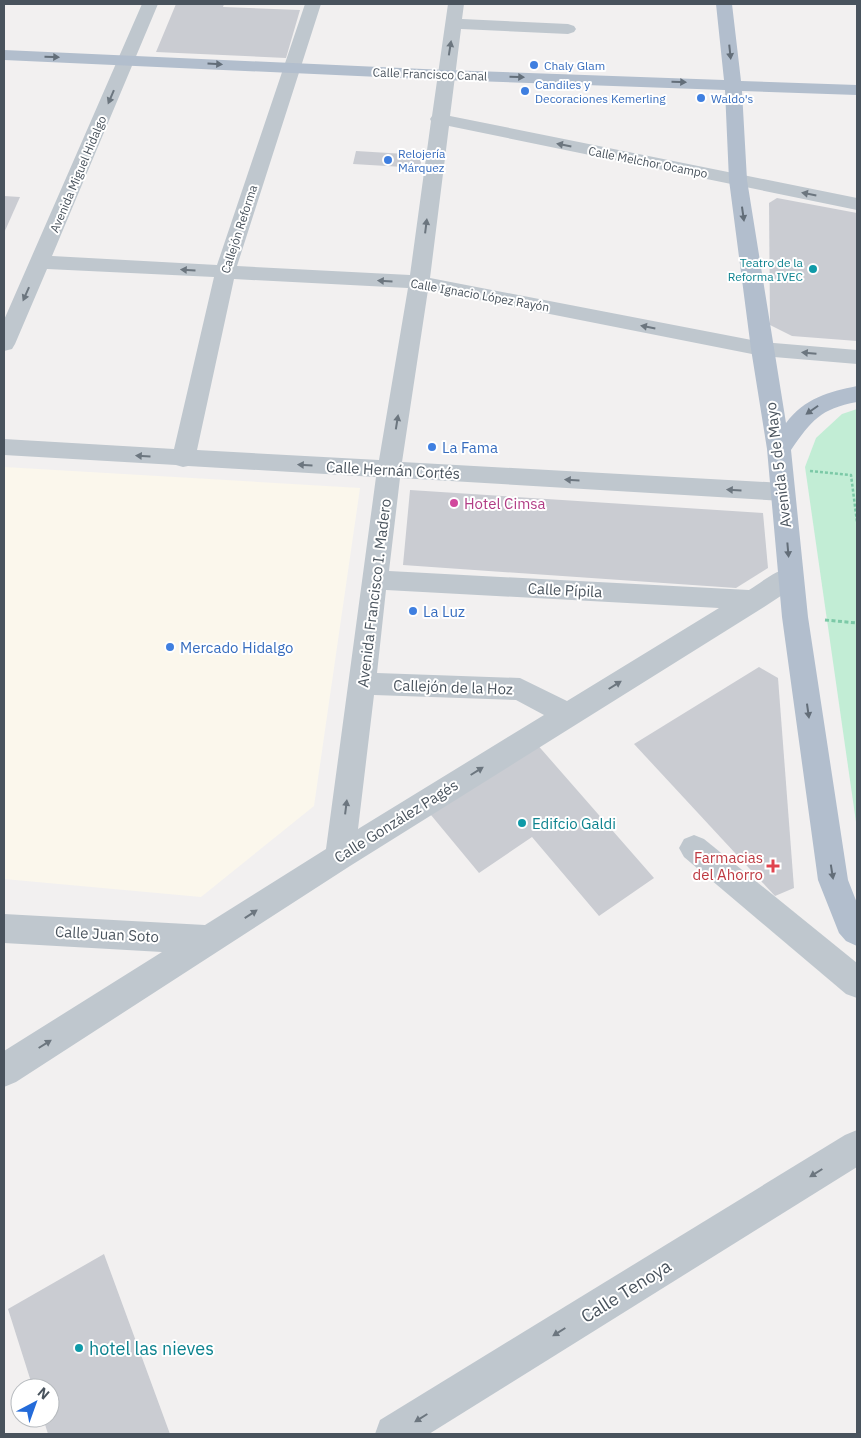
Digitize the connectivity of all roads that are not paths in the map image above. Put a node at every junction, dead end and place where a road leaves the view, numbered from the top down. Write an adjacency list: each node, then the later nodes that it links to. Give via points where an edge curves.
1 (150, 4): 8 (street, Avenida Miguel Hidalgo)
2 (313, 4): 9 (street, Callejón Reforma)
3 (456, 4): 5 (street, Avenida Francisco I. Madero)
4 (724, 4): 11 (main road, Avenida 5 de Mayo, one-way to 11)
5 (454, 24): 6 (street); 10 (street, Avenida Francisco I. Madero, one-way to 5)
6 (568, 30)
7 (4, 55): 8 (main road, Calle Francisco Canal, one-way to 8)
8 (126, 60): 9 (main road, Calle Francisco Canal, one-way to 9); 16 (street, Avenida Miguel Hidalgo, one-way to 16)
9 (292, 67): 10 (main road, Calle Francisco Canal); 17 (street, Callejón Reforma)
10 (446, 75): 11 (main road, Calle Francisco Canal, one-way to 11); 13 (street, Avenida Francisco I. Madero)
11 (733, 84): 12 (main road, Calle Francisco Canal); 14 (main road, Avenida 5 de Mayo)
12 (857, 90)
13 (439, 119): 14 (street, Calle Melchor Ocampo, one-way to 13); 18 (street, Avenida Francisco I. Madero, one-way to 13)
14 (738, 180): 15 (street, Calle Melchor Ocampo, one-way to 14); 20 (main road, Avenida 5 de Mayo, one-way to 20)
15 (857, 204)
16 (40, 262): 17 (street, Calle Ignacio López Rayón, one-way to 16); 19 (street, Avenida Miguel Hidalgo, one-way to 19)
17 (225, 272): 18 (street, Calle Ignacio López Rayón, one-way to 17); 24 (street, Callejón Reforma)
18 (419, 282): 20 (street, Calle Ignacio López Rayón, one-way to 18); 25 (street, Avenida Francisco I. Madero, one-way to 18)
19 (4, 344)
20 (762, 349): 21 (street, Calle Ignacio López Rayón, one-way to 20); 26 (main road, Avenida 5 de Mayo)
21 (857, 357)
22 (857, 394): 26 (main road, one-way to 26, via 828,400 802,418)
23 (4, 447): 24 (street, Calle Hernán Cortés, one-way to 23)
24 (183, 459): 25 (street, Calle Hernán Cortés, one-way to 24)
25 (389, 470): 26 (street, Calle Hernán Cortés, one-way to 25); 28 (street, Avenida Francisco I. Madero)
26 (781, 470): 27 (main road, Avenida 5 de Mayo, one-way to 27)
27 (790, 576): 29 (street, Calle González Pagés); 35 (main road, Avenida 5 de Mayo, one-way to 35, via 833,880)
28 (375, 580): 29 (street, Calle Pípila); 30 (street, Avenida Francisco I. Madero)
29 (755, 600): 31 (street, Calle González Pagés, one-way to 29)
30 (362, 684): 31 (street, Callejón de la Hoz, via 520,689); 33 (street, Avenida Francisco I. Madero, one-way to 30)
31 (567, 716): 33 (street, Calle González Pagés, one-way to 31)
32 (694, 848): 37 (street)
33 (340, 856): 36 (street, Calle González Pagés, one-way to 33)
34 (4, 928): 36 (street, Calle Juan Soto)
35 (855, 930)
36 (210, 940): 38 (street, Calle González Pagés, one-way to 36)
37 (857, 983)
38 (4, 1070)
39 (857, 1147): 40 (street, Calle Tenoya, one-way to 40)
40 (394, 1434)

